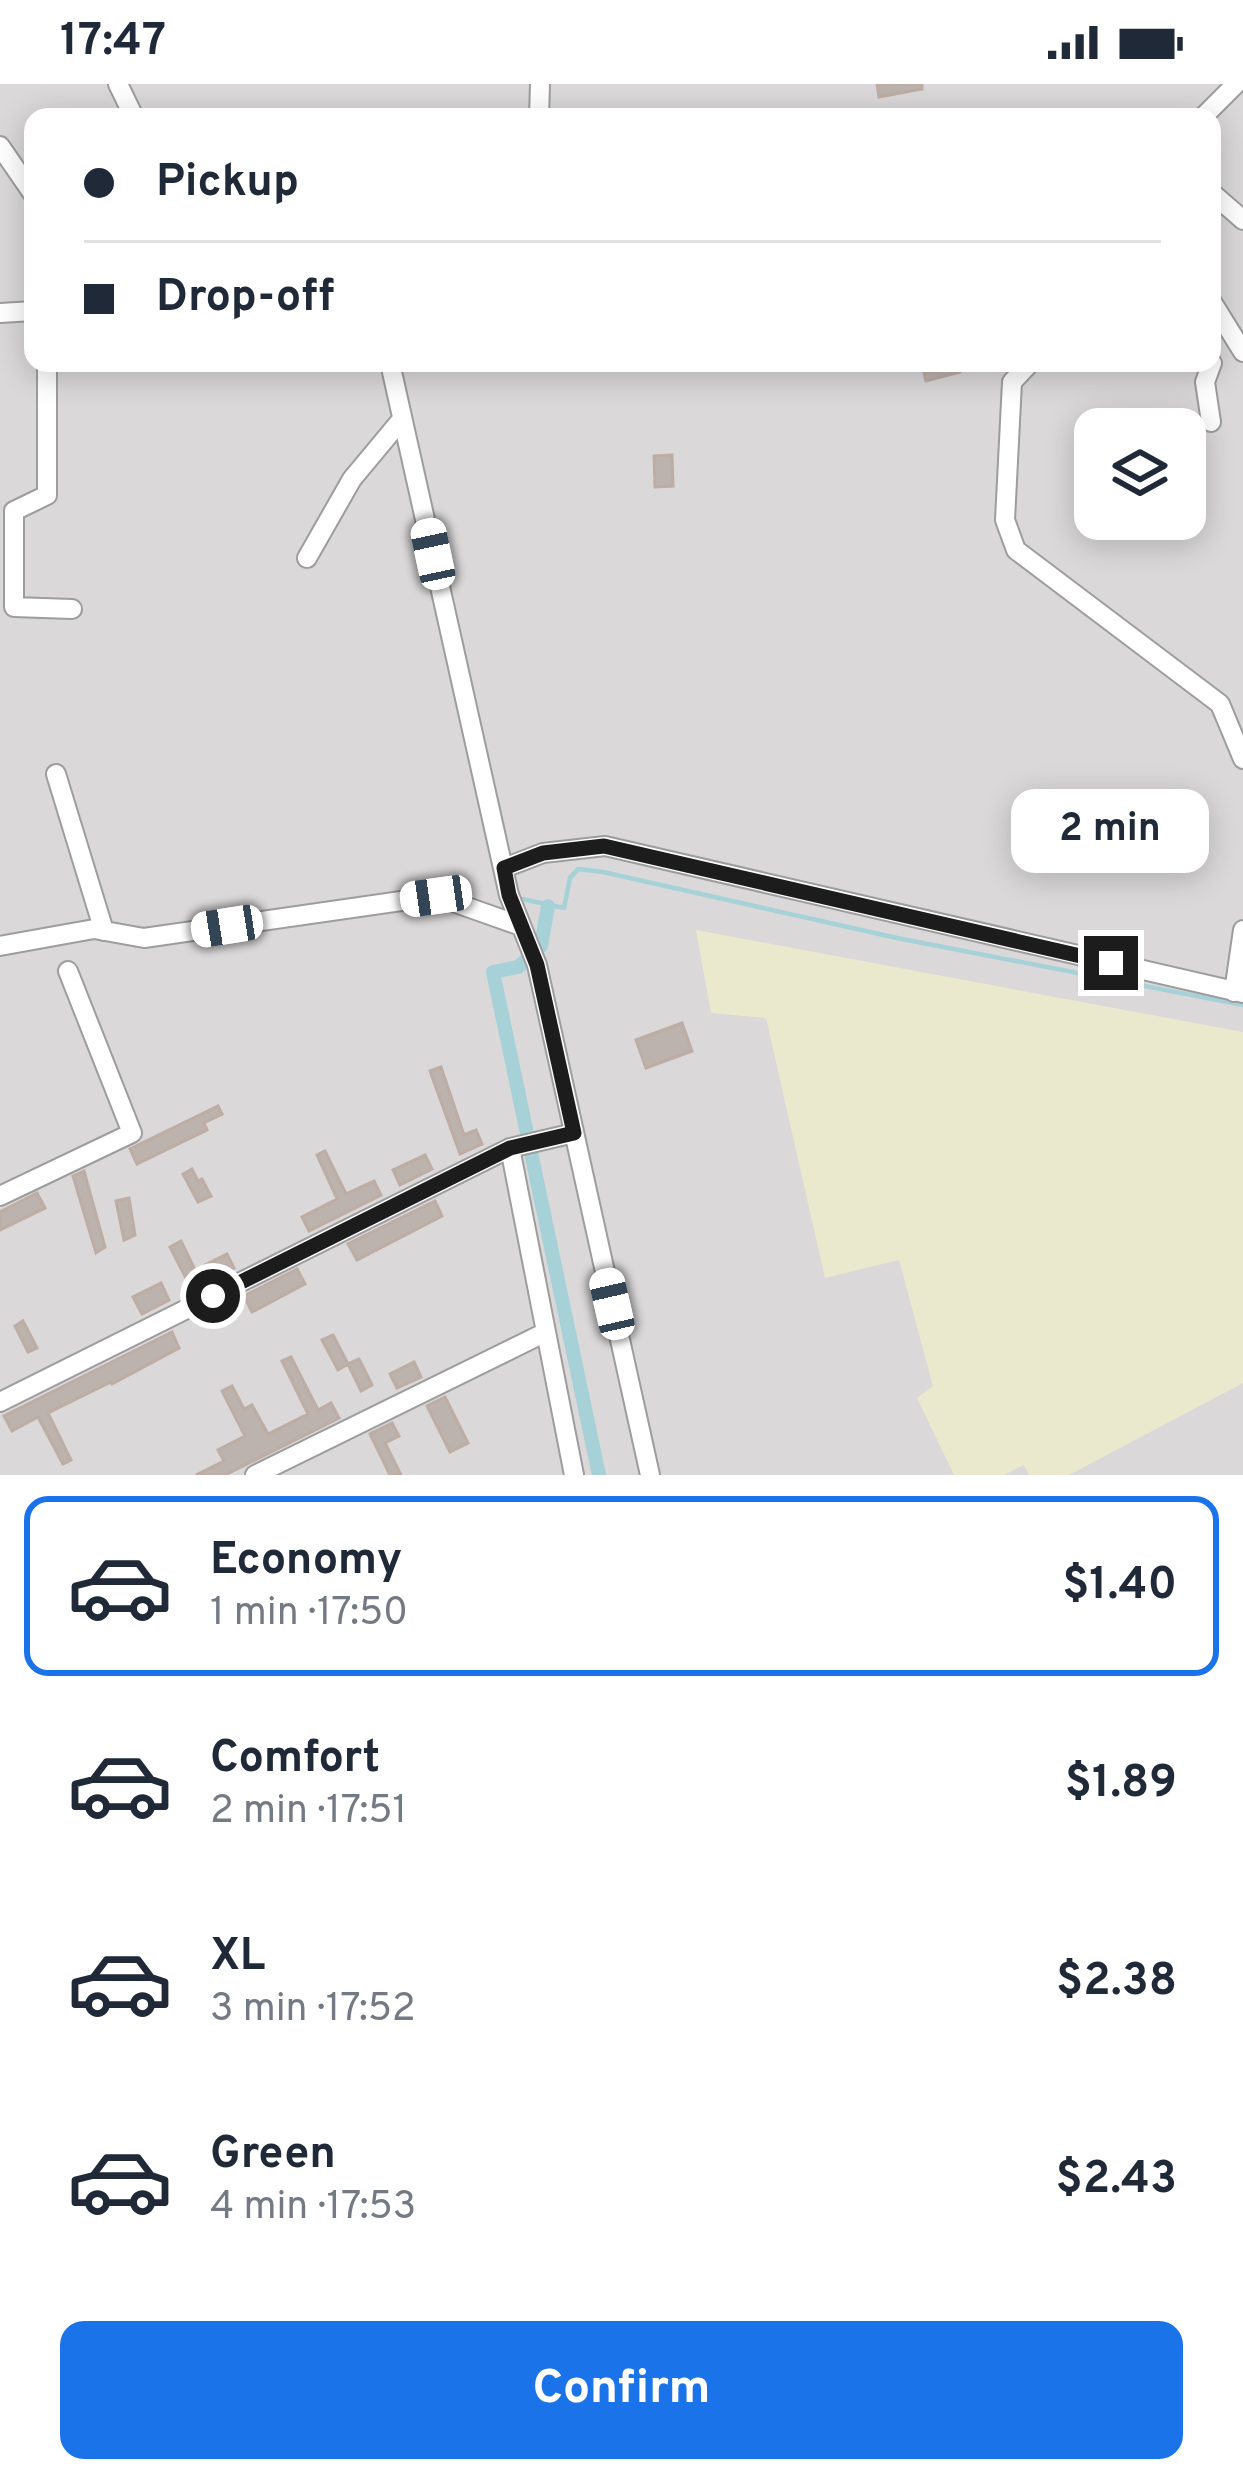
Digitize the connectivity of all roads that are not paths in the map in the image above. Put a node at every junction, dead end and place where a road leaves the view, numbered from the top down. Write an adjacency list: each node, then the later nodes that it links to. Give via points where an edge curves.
1 (1236, 84): 2 (street)
2 (1211, 108)
3 (0, 146): 4 (street)
4 (24, 181)
5 (1221, 319): 6 (street)
6 (1225, 326): 7 (street); 8 (street)
7 (1221, 337)
8 (1243, 352)
9 (46, 372): 16 (street, via 47,495 14,511 14,607)
10 (392, 372): 13 (street)
11 (1021, 372): 17 (street, via 1012,382 1005,520 1016,550 1220,704)
12 (1208, 372): 14 (street)
13 (402, 419): 15 (street, via 352,479); 19 (street)
14 (1211, 422)
15 (307, 558)
16 (72, 609)
17 (1243, 759)
18 (56, 773): 22 (street)
19 (504, 868): 20 (street); 25 (street, via 543,853 604,846)
20 (521, 926): 22 (street, via 436,896 144,938); 26 (street)
21 (1243, 929): 25 (street)
22 (104, 931): 23 (street)
23 (0, 946)
24 (68, 971): 28 (street, via 132,1133)
25 (1238, 993)
26 (574, 1133): 27 (street); 33 (street)
27 (511, 1148): 29 (street); 30 (street)
28 (0, 1196)
29 (546, 1332): 31 (street); 32 (street)
30 (0, 1402)
31 (255, 1475)
32 (574, 1475)
33 (650, 1475)

